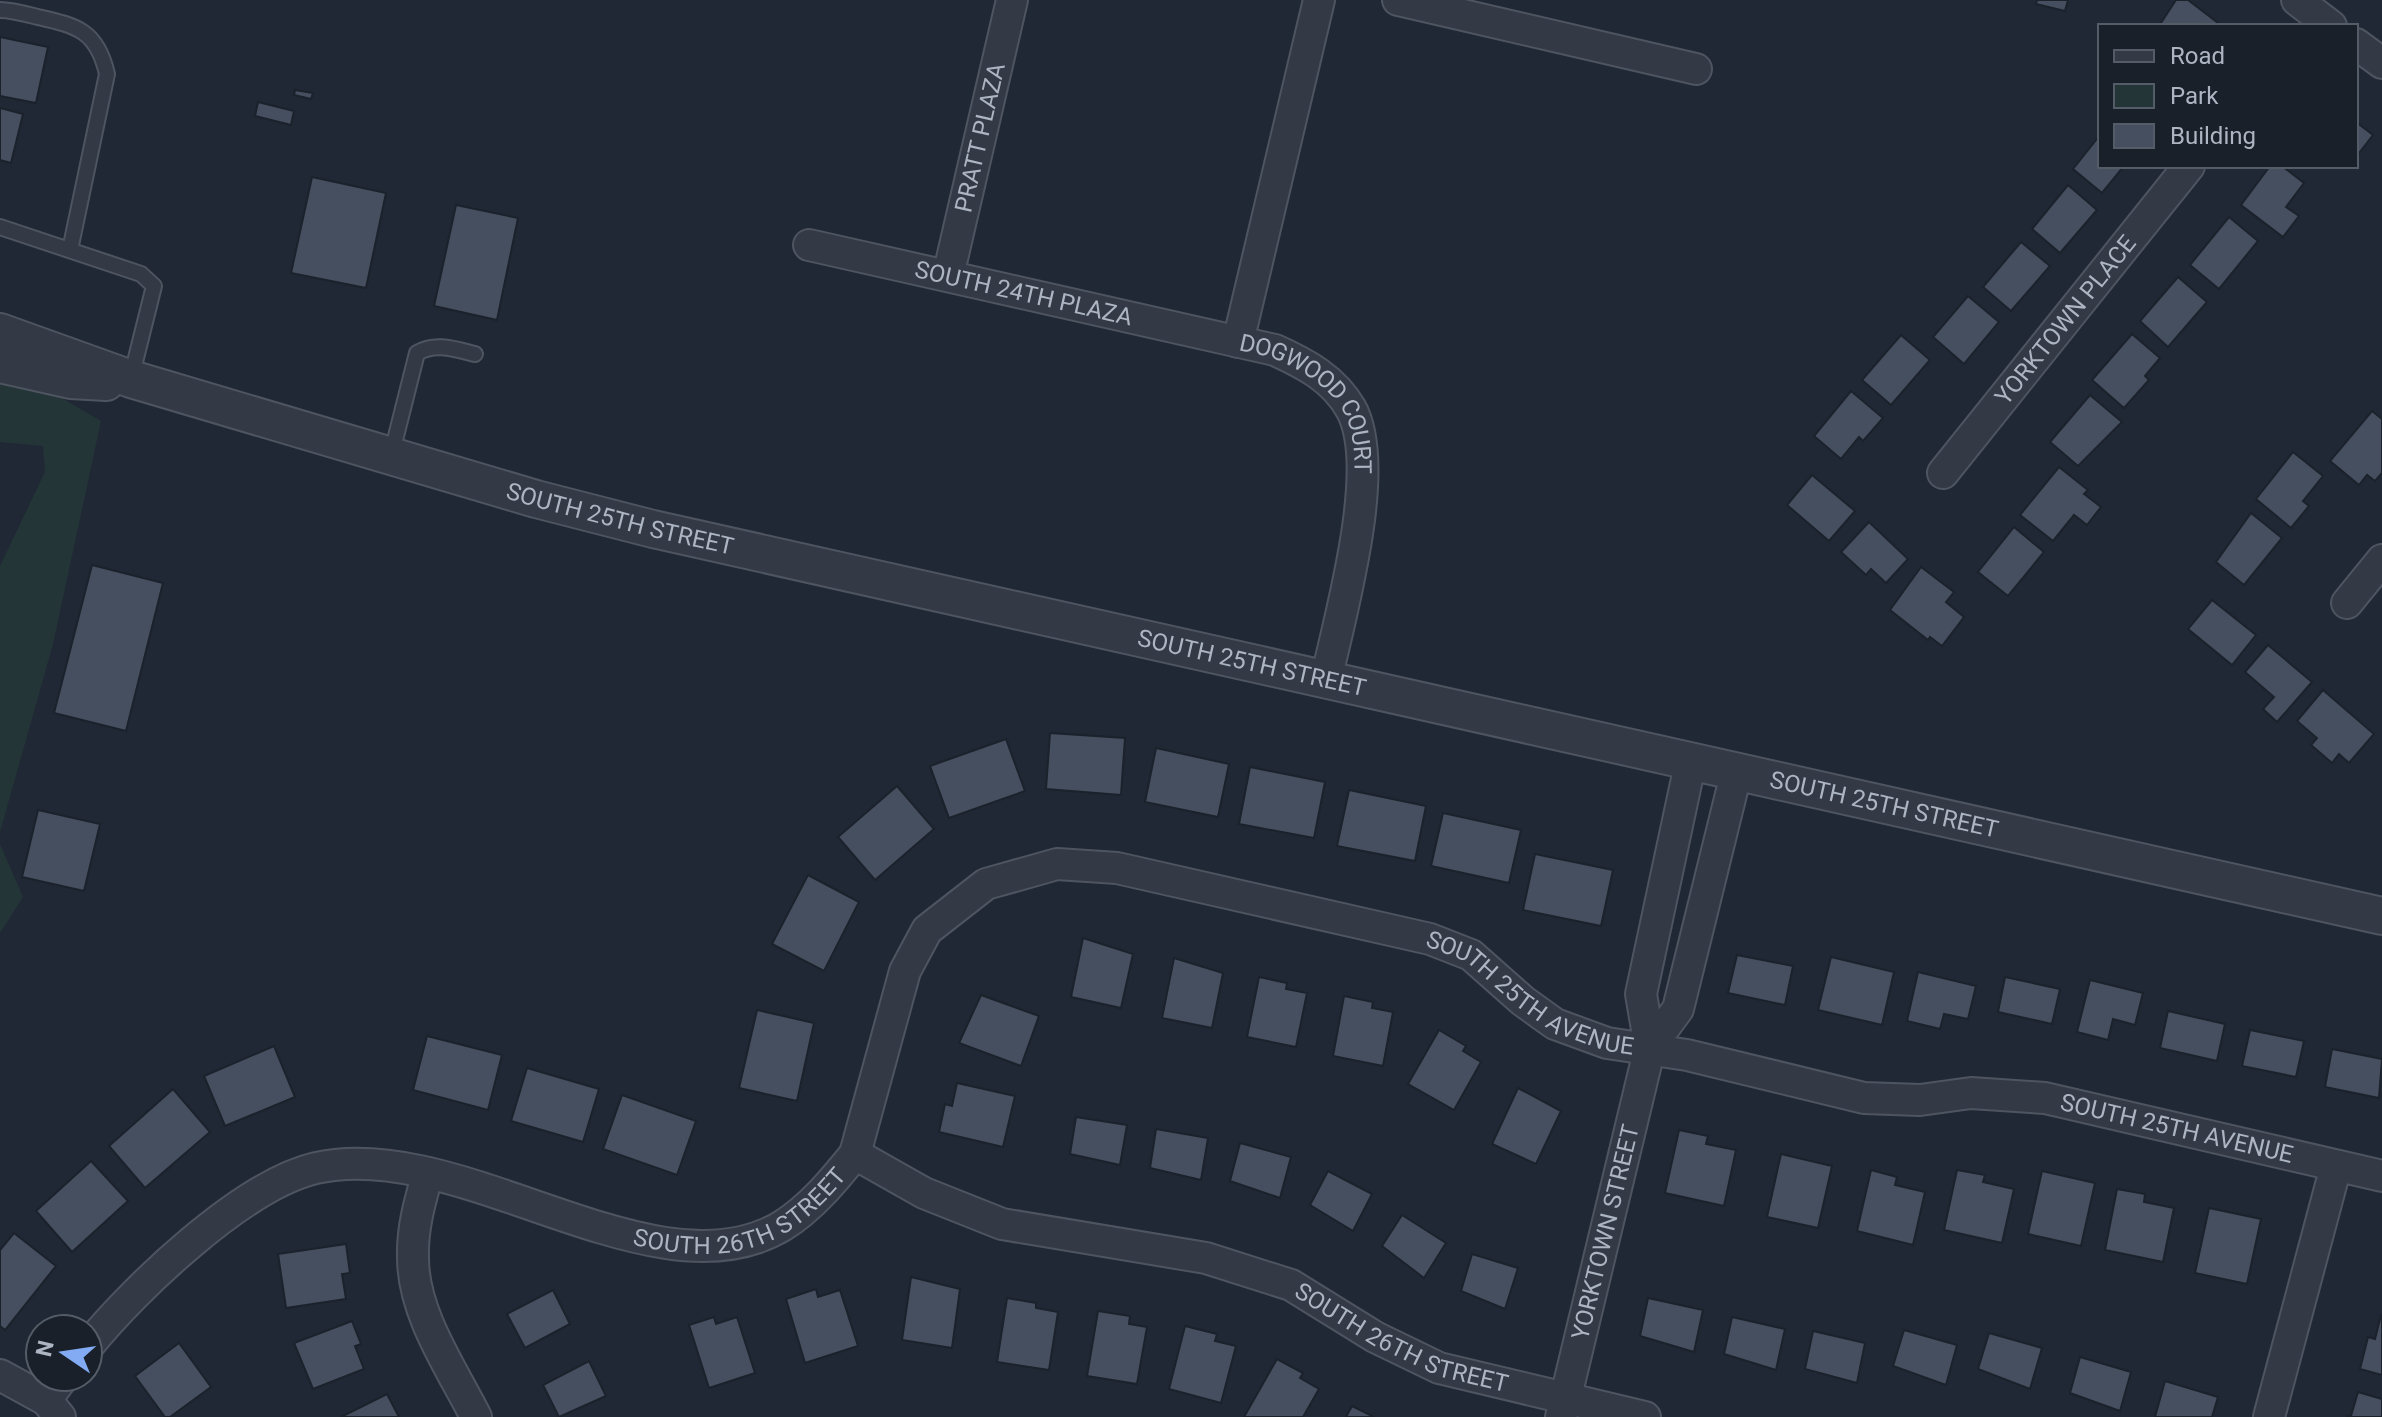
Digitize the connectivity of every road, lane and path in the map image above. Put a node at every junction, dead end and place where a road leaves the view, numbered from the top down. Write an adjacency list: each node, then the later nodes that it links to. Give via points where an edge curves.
1 (1012, 0): 12 (street, PRATT PLAZA)
2 (1319, 0): 14 (street, DOGWOOD COURT)
3 (1398, 0): 7 (street)
4 (0, 10): 11 (lane, via 74,25 102,53 107,74)
5 (2358, 45): 6 (street)
6 (2382, 63)
7 (1696, 69)
8 (2187, 168): 19 (street, YORKTOWN PLACE)
9 (0, 227): 11 (lane)
10 (809, 245): 12 (street, SOUTH 24TH PLAZA)
11 (70, 250): 17 (lane, via 141,274 154,286)
12 (948, 276): 14 (street, SOUTH 24TH PLAZA)
13 (0, 332): 17 (street, SOUTH 25TH STREET)
14 (1238, 342): 22 (street, DOGWOOD COURT, via 1309,365 1353,411 1363,483)
15 (475, 354): 18 (lane, via 446,347 417,353)
16 (0, 364): 17 (street, SOUTH 25TH STREET, via 71,380)
17 (131, 379): 18 (street, SOUTH 25TH STREET)
18 (391, 457): 22 (street, SOUTH 25TH STREET, via 653,529)
19 (1943, 473)
20 (2382, 560): 21 (street)
21 (2347, 603)
22 (1326, 680): 23 (street, SOUTH 25TH STREET)
23 (1691, 760): 24 (street, SOUTH 25TH STREET); 26 (street, YORKTOWN STREET, via 1641,994)
24 (1737, 770): 25 (street, SOUTH 25TH STREET); 26 (street, YORKTOWN STREET, via 1678,1009)
25 (2382, 916)
26 (1650, 1047): 27 (street, SOUTH 25TH AVENUE, via 1607,1043 1555,1024 1471,955 1430,939 1117,868 1057,864 986,884 927,930 905,971); 28 (street, SOUTH 25TH AVENUE, via 1864,1098 1920,1100 1971,1093 2045,1098); 34 (street, YORKTOWN STREET)
27 (855, 1154): 29 (street, SOUTH 26TH STREET, via 834,1181 781,1227 714,1245 676,1245 629,1235); 34 (street, SOUTH 26TH STREET, via 924,1193 1002,1224 1206,1258 1291,1285 1375,1337 1439,1368)
28 (2336, 1166): 30 (street, SOUTH 25TH AVENUE); 37 (street)
29 (428, 1173): 31 (street, SOUTH 26TH STREET, via 380,1164 316,1168 271,1187 214,1226); 35 (street, via 415,1218 412,1261 425,1317)
30 (2382, 1176)
31 (104, 1329)
32 (0, 1375): 33 (street)
33 (56, 1398)
34 (1563, 1408): 36 (street, SOUTH 26TH STREET)
35 (476, 1417)
36 (1645, 1417)
37 (2269, 1417)

